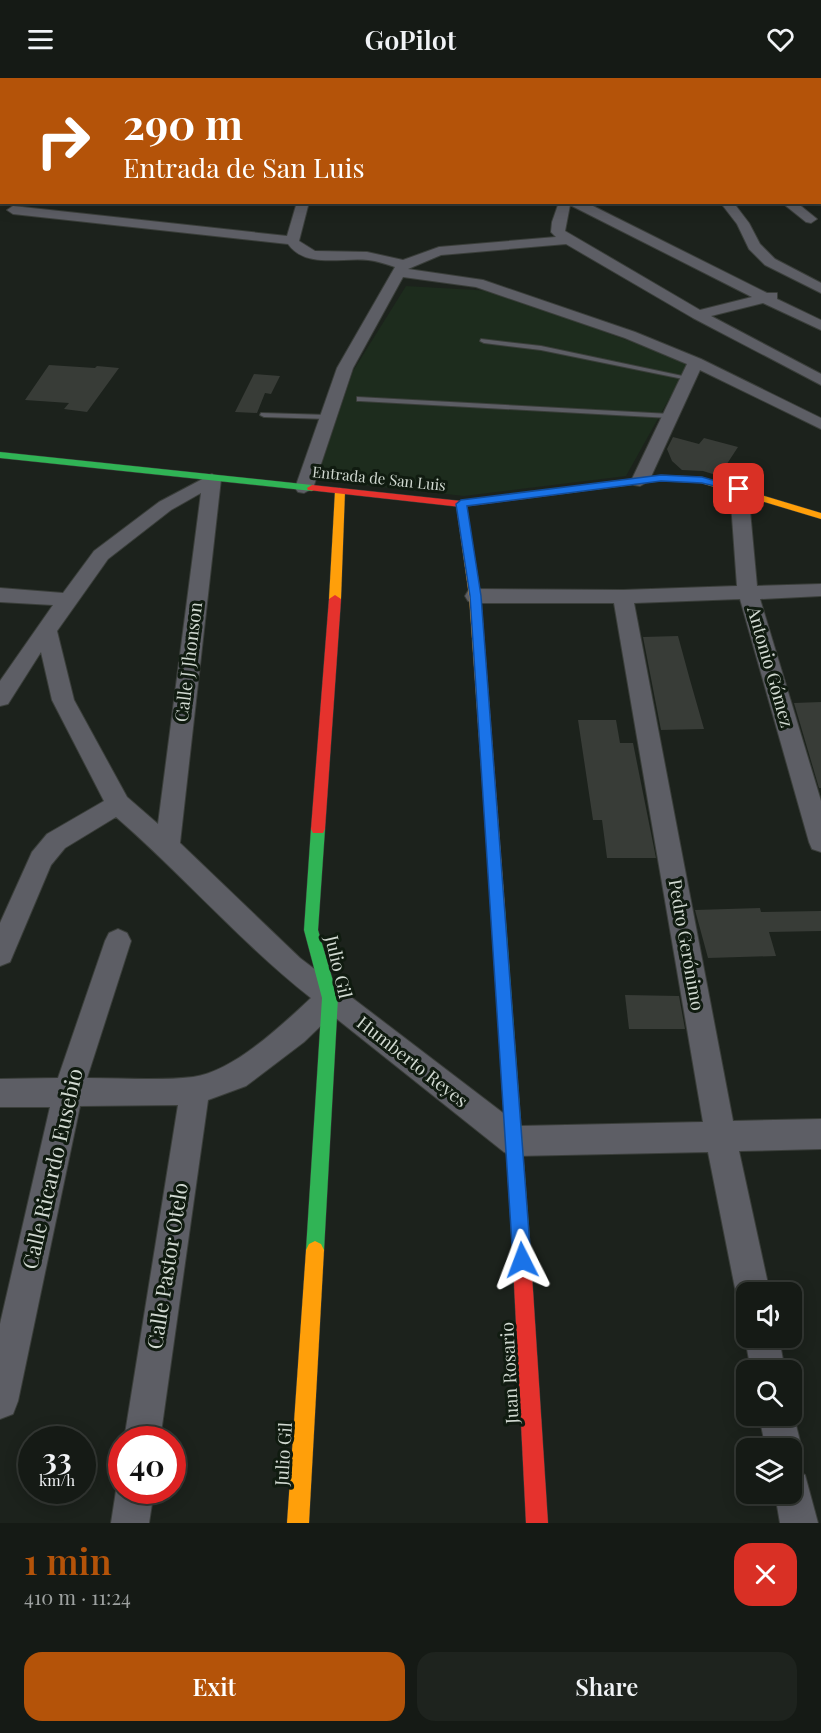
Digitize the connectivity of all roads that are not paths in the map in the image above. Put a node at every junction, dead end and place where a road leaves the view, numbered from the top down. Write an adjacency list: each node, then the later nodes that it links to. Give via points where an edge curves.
1 (302, 204): 10 (street)
2 (571, 204): 9 (street, via 558,222 558,232)
3 (574, 204): 13 (street)
4 (728, 204): 12 (street, via 754,246 770,262)
5 (790, 204): 7 (street)
6 (7, 207): 8 (street); 10 (street)
7 (811, 219)
8 (0, 223)
9 (568, 240): 11 (street, via 439,251); 14 (street)
10 (292, 241): 11 (street, via 299,251 365,256)
11 (401, 269): 17 (street, via 499,290); 23 (street, via 345,368)
12 (821, 289): 13 (street)
13 (766, 297): 14 (street); 15 (street)
14 (698, 315): 19 (street)
15 (821, 326)
16 (484, 341): 18 (lane, via 542,348)
17 (696, 362): 18 (street); 24 (street)
18 (688, 378): 22 (street)
19 (821, 380)
20 (360, 399): 22 (lane)
21 (264, 415): 23 (lane)
22 (670, 416): 27 (street)
23 (328, 417): 28 (street)
24 (821, 424)
25 (0, 455): 26 (street, Entrada de San Luis)
26 (212, 479): 28 (street, Entrada de San Luis); 38 (street, via 165,506 101,555); 43 (street, Calle J Jhonson)
27 (640, 481): 29 (street, Entrada de San Luis, via 702,480); 31 (street, Entrada de San Luis)
28 (304, 488): 30 (street, Entrada de San Luis)
29 (739, 489): 32 (street, Entrada de San Luis); 34 (street, Antonio Gómez)
30 (340, 491): 31 (street, Entrada de San Luis); 46 (street, Julio Gil, via 311,930)
31 (461, 504): 36 (street, Juan Rosario)
32 (821, 516)
33 (821, 590): 34 (street)
34 (748, 593): 37 (street); 42 (street, Antonio Gómez)
35 (0, 595): 38 (street)
36 (476, 596): 37 (street); 52 (street, Juan Rosario)
37 (623, 597): 51 (street, Pedro Gerónimo)
38 (68, 600): 39 (street)
39 (47, 632): 40 (street); 41 (street, Humberto Reyes, via 63,700)
40 (2, 694)
41 (118, 804): 43 (street, Humberto Reyes); 45 (street, via 57,841 41,859)
42 (821, 842)
43 (167, 846): 46 (street, Humberto Reyes, via 290,966)
44 (118, 940): 48 (street, Calle Ricardo Eusebio)
45 (0, 954)
46 (330, 998): 47 (street, via 294,1033 236,1076); 52 (street, Humberto Reyes); 59 (street, Julio Gil)
47 (195, 1091): 48 (street); 55 (street, Calle Pastor Otelo)
48 (68, 1092): 49 (street); 54 (street, Calle Ricardo Eusebio)
49 (0, 1093)
50 (821, 1134): 51 (street)
51 (721, 1138): 52 (street); 53 (street, Pedro Gerónimo)
52 (515, 1141): 60 (street, Juan Rosario)
53 (751, 1282)
54 (0, 1401)
55 (144, 1426)
56 (133, 1504): 58 (street)
57 (795, 1504): 61 (street)
58 (130, 1523)
59 (298, 1523)
60 (537, 1523)
61 (799, 1523)

